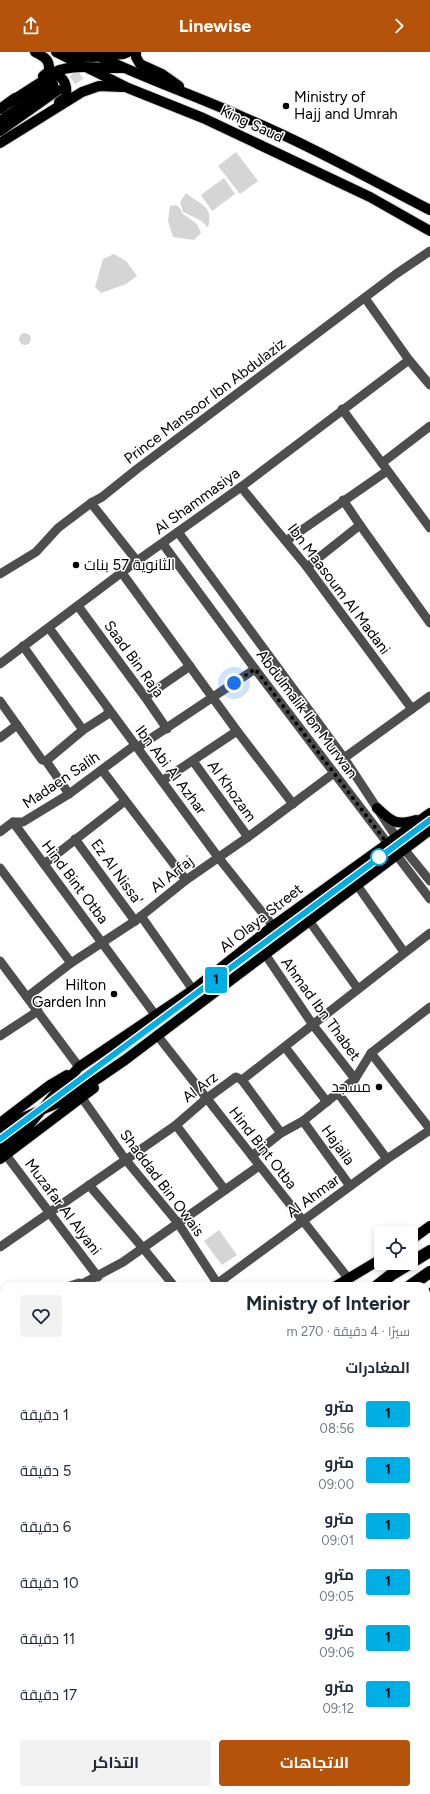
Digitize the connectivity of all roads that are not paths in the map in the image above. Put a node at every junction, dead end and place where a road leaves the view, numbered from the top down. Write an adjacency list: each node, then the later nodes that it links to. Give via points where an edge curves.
1 (35, 52): 9 (main road, via 50,63 49,71)
2 (128, 52): 5 (main road)
3 (136, 52): 8 (main road, via 140,64 162,74)
4 (60, 54): 5 (main road); 6 (main road, King Saud)
5 (103, 57): 6 (main road); 7 (main road, via 109,73); 8 (main road, King Saud, via 123,68)
6 (87, 68): 7 (main road, King Saud); 9 (main road, via 57,69)
7 (128, 88): 12 (main road, via 99,86 82,92); 16 (main road, King Saud, via 203,118 356,190)
8 (192, 96): 15 (main road, King Saud, via 305,144)
9 (10, 102): 10 (main road); 12 (main road, via 49,77 58,75 66,83 66,97)
10 (0, 109)
11 (0, 121): 13 (main road, via 56,87)
12 (25, 126): 14 (main road)
13 (0, 131)
14 (0, 143)
15 (430, 210)
16 (430, 231)
17 (430, 251): 18 (street, Prince Mansoor Ibn Abdulaziz)
18 (365, 298): 19 (street); 27 (street, Prince Mansoor Ibn Abdulaziz)
19 (409, 360): 20 (street); 21 (street, Al Shammasiya)
20 (430, 385)
21 (342, 409): 23 (street); 25 (street, Al Shammasiya)
22 (430, 426): 23 (street)
23 (382, 463): 24 (street)
24 (387, 471): 26 (street); 29 (street)
25 (241, 487): 30 (street, Al Shammasiya); 31 (street, Ibn Maasoum Al Madani)
26 (342, 500): 28 (street); 31 (street)
27 (91, 503): 33 (street); 36 (street, Prince Mansoor Ibn Abdulaziz, via 58,528 36,552)
28 (360, 525): 34 (street); 38 (street)
29 (430, 528)
30 (178, 532): 32 (street, Al Shammasiya); 56 (street, Abdulmalik Ibn Murwan)
31 (286, 541): 34 (street, Ibn Maasoum Al Madani)
32 (162, 544): 33 (street, Al Shammasiya); 43 (street, Abdulmalik Ibn Murwan)
33 (137, 561): 35 (street, Al Shammasiya)
34 (307, 567): 49 (street, Ibn Maasoum Al Madani)
35 (122, 573): 37 (street, Al Shammasiya); 42 (street)
36 (0, 574)
37 (78, 606): 39 (street, Al Shammasiya); 45 (street, Saad Bin Raja)
38 (430, 622)
39 (49, 628): 40 (street, Al Shammasiya); 48 (street, Ibn Abi Al Azhar)
40 (23, 646): 41 (street, Al Shammasiya); 51 (street)
41 (0, 664)
42 (190, 666): 45 (street); 46 (street)
43 (255, 669): 46 (street, Madaen Salih); 59 (street, Abdulmalik Ibn Murwan)
44 (430, 696): 49 (street)
45 (145, 697): 52 (street, Saad Bin Raja)
46 (213, 698): 52 (street, Madaen Salih); 53 (street)
47 (0, 701): 50 (street)
48 (108, 708): 51 (street, via 108,714); 55 (street, Ibn Abi Al Azhar)
49 (412, 709): 56 (street)
50 (17, 725): 54 (street); 57 (street, via 42,760)
51 (83, 730): 57 (street)
52 (167, 730): 55 (street, Madaen Salih)
53 (237, 731): 58 (street); 64 (street)
54 (0, 738)
55 (137, 746): 60 (street, Madaen Salih); 61 (street, Ibn Abi Al Azhar)
56 (342, 756): 59 (street, Al Arfaj, via 342,765); 65 (street, Abdulmalik Ibn Murwan)
57 (46, 761): 62 (street)
58 (193, 761): 61 (street); 70 (street, Al Khozam)
59 (331, 769): 64 (street, Al Arfaj); 73 (street, Abdulmalik Ibn Murwan)
60 (102, 770): 62 (street, Madaen Salih); 63 (street)
61 (162, 781): 75 (street, Ibn Abi Al Azhar)
62 (69, 794): 67 (street, Madaen Salih, via 23,822)
63 (125, 801): 72 (street); 78 (street)
64 (293, 804): 70 (street, Al Arfaj)
65 (377, 808): 66 (main road, via 396,823 405,823); 71 (street, Abdulmalik Ibn Murwan)
66 (426, 815): 71 (main road, Al Olaya Street)
67 (13, 822): 69 (street, Madaen Salih); 76 (street, Hind Bint Otba)
68 (430, 830): 74 (main road, Al Olaya Street)
69 (0, 832)
70 (248, 837): 75 (street, Al Arfaj)
71 (396, 837): 73 (main road, Al Olaya Street); 74 (street, Abdulmalik Ibn Murwan)
72 (76, 839): 76 (street); 82 (street, Ez Al Nissa')
73 (387, 843): 74 (street, Abdulmalik Ibn Murwan); 84 (main road, Al Olaya Street)
74 (400, 852): 79 (street, Abdulmalik Ibn Murwan); 80 (main road, Al Olaya Street); 81 (street, Abdulmalik Ibn Murwan)
75 (218, 857): 78 (street, Al Arfaj); 84 (street, Ibn Abi Al Azhar)
76 (44, 864): 86 (street, Hind Bint Otba)
77 (1, 874): 90 (street)
78 (186, 880): 82 (street, Al Arfaj)
79 (430, 881)
80 (357, 885): 83 (main road, Al Olaya Street); 87 (street)
81 (430, 899)
82 (138, 919): 86 (street, Al Arfaj); 92 (street, Ez Al Nissa')
83 (310, 922): 88 (main road, Al Olaya Street); 91 (street)
84 (273, 926): 92 (main road, Al Olaya Street)
85 (430, 933): 87 (street, Al Arz)
86 (103, 943): 90 (street, Al Arfaj); 96 (street, Hind Bint Otba)
87 (404, 952): 91 (street, Al Arz)
88 (265, 954): 97 (street, Ahmad Ibn Thabet); 98 (main road, Al Olaya Street)
89 (0, 961): 93 (street)
90 (71, 963): 93 (street, Al Arfaj)
91 (358, 989): 97 (street, Al Arz)
92 (194, 990): 96 (main road, Al Olaya Street)
93 (26, 997): 95 (street)
94 (429, 1009): 101 (street)
95 (38, 1011): 99 (street); 103 (street)
96 (156, 1016): 103 (main road, Al Olaya Street)
97 (313, 1025): 100 (street, Al Arz); 104 (street, Ahmad Ibn Thabet)
98 (157, 1035): 102 (main road, Al Olaya Street); 108 (street, Hind Bint Otba)
99 (0, 1036)
100 (284, 1047): 105 (street, Al Arz); 109 (street)
101 (371, 1053): 104 (street); 114 (street)
102 (125, 1060): 107 (main road); 110 (main road, Al Olaya Street, via 68,1098)
103 (79, 1067): 110 (main road, Al Olaya Street); 112 (main road, via 50,1085)
104 (355, 1079): 106 (street)
105 (242, 1080): 108 (street, Al Arz, via 236,1077); 116 (street)
106 (338, 1093): 109 (street); 120 (street)
107 (82, 1098): 117 (main road); 119 (street, Shaddad Bin Owais)
108 (206, 1099): 113 (street, Al Arz); 118 (street, Hind Bint Otba)
109 (327, 1102): 111 (street)
110 (40, 1111): 115 (main road, Al Olaya Street, via 14,1122); 117 (main road, Al Olaya Street)
111 (303, 1121): 116 (street); 123 (street, Hajaila)
112 (0, 1123)
113 (176, 1124): 119 (street, Al Arz); 124 (street)
114 (430, 1130): 120 (street, Al Ahmar)
115 (0, 1133)
116 (281, 1133): 118 (street)
117 (2, 1155): 125 (street, Muzafar Al Alyani)
118 (252, 1156): 121 (street, Hind Bint Otba)
119 (125, 1159): 122 (street, Al Arz); 127 (street, Shaddad Bin Owais)
120 (387, 1159): 123 (street, Al Ahmar)
121 (259, 1166): 124 (street); 126 (street, Hind Bint Otba)
122 (89, 1185): 125 (street, Al Arz); 131 (street)
123 (350, 1186): 126 (street, Al Ahmar)
124 (226, 1190): 127 (street)
125 (49, 1212): 130 (street, Al Arz); 136 (street, Muzafar Al Alyani)
126 (302, 1221): 137 (street, Hind Bint Otba); 141 (street, Al Ahmar)
127 (178, 1223): 131 (street); 140 (street, Shaddad Bin Owais)
128 (430, 1226): 129 (main road)
129 (418, 1235)
130 (0, 1246)
131 (143, 1248): 136 (street); 139 (street)
132 (430, 1252): 135 (highway)
133 (374, 1263): 137 (main road)
134 (430, 1272): 145 (highway)
135 (391, 1275): 143 (highway); 144 (highway)
136 (98, 1277): 138 (street)
137 (348, 1278): 142 (main road)
138 (89, 1282)
139 (171, 1282)
140 (215, 1282)
141 (221, 1282)
142 (342, 1282)
143 (379, 1282)
144 (382, 1282)
145 (416, 1282)

